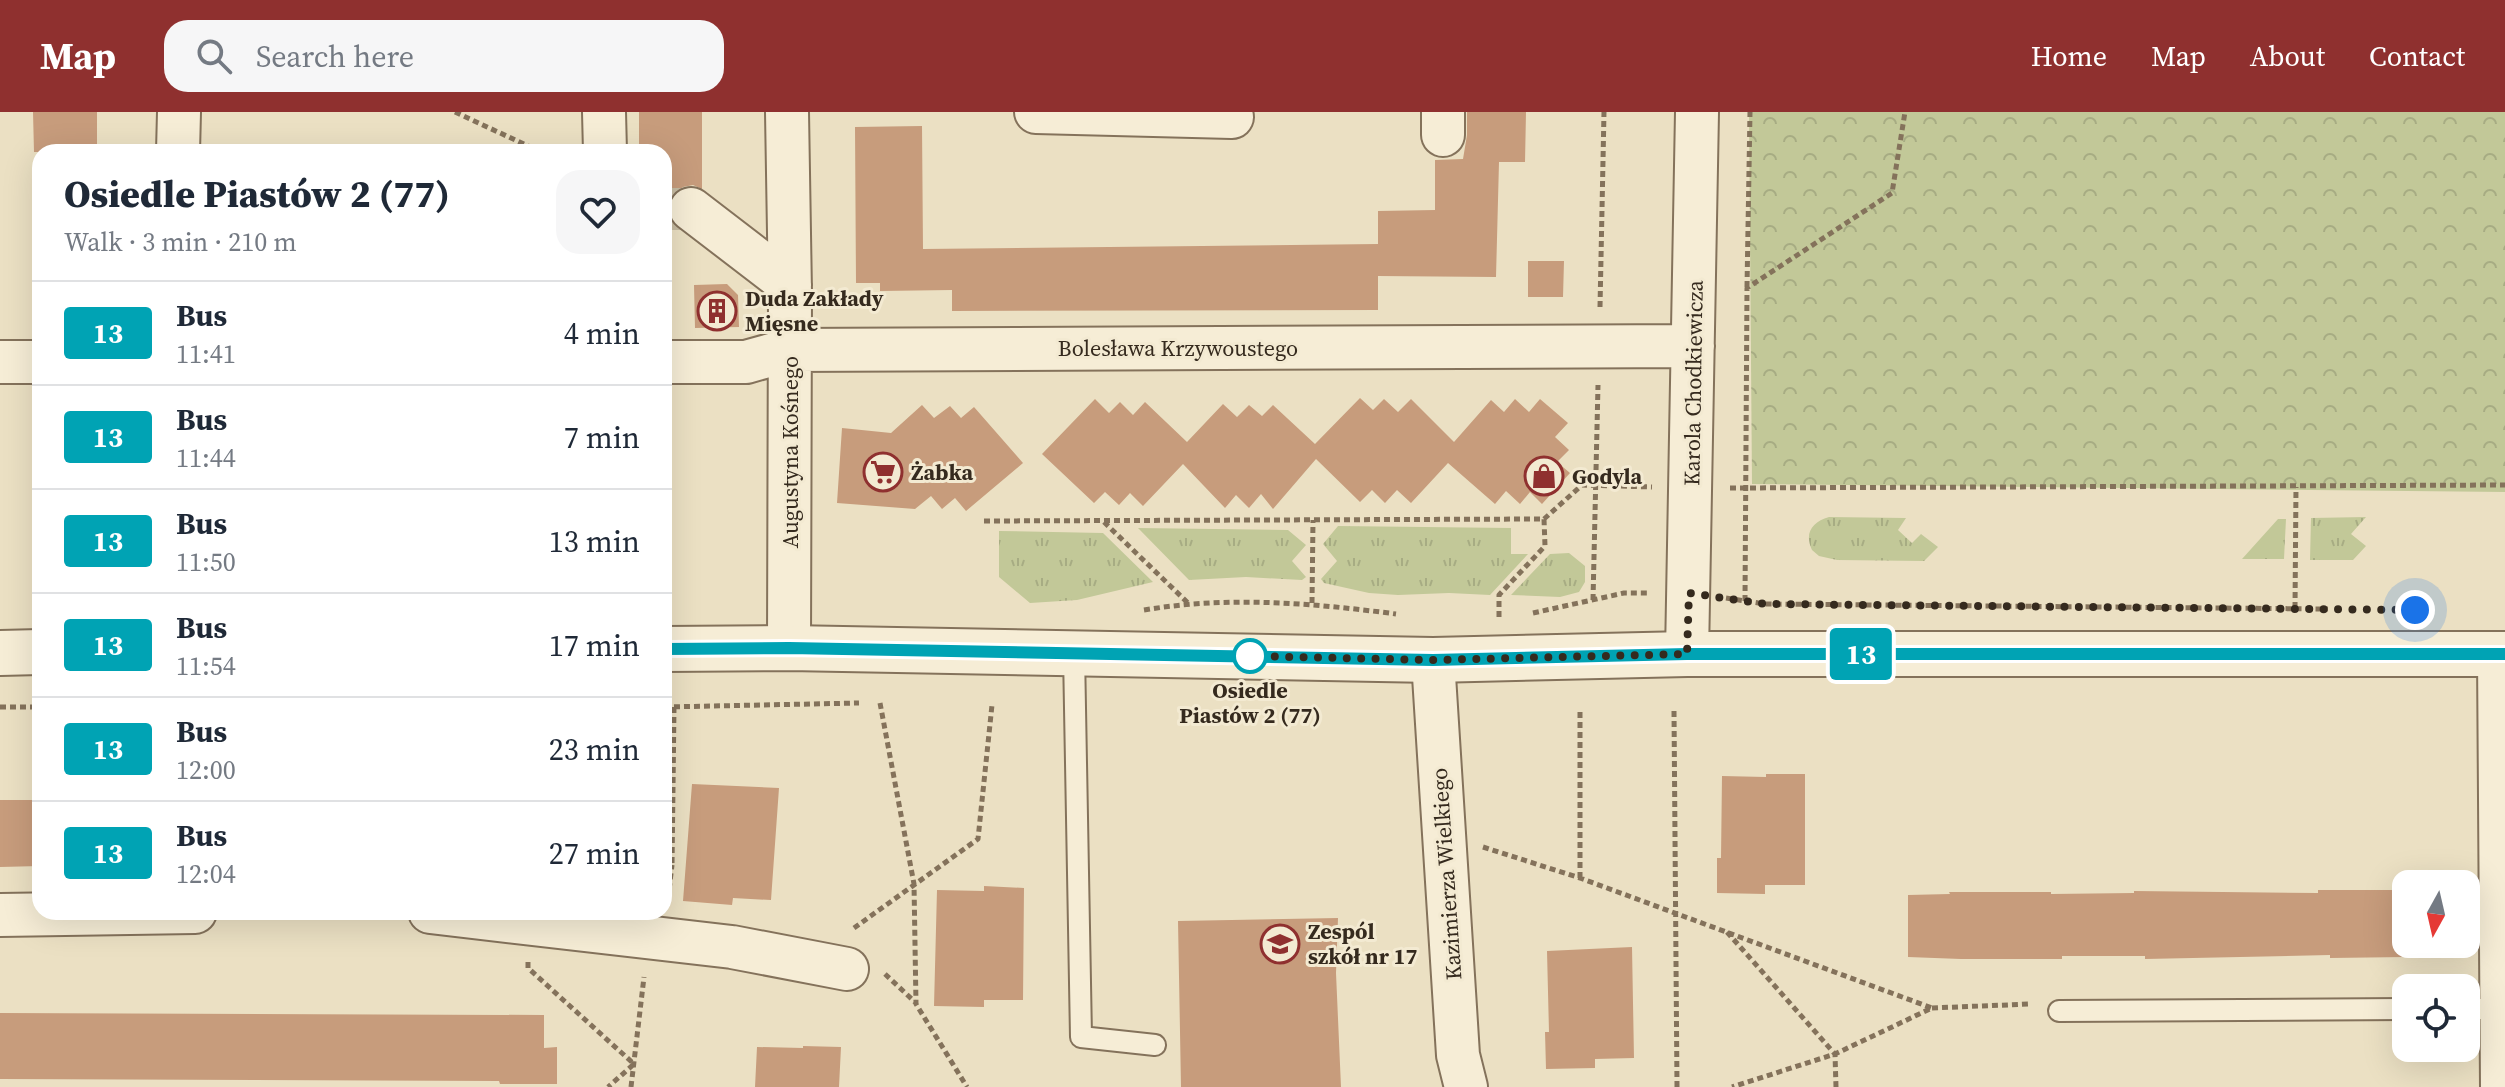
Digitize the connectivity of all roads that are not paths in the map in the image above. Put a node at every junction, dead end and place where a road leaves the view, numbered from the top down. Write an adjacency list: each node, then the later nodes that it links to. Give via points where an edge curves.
1 (179, 112): 7 (street)
2 (604, 112): 8 (street)
3 (787, 112): 10 (street, Augustyna Kośnego)
4 (1036, 112): 6 (street)
5 (1697, 112): 11 (street, Karola Chodkiewicza)
6 (1232, 117)
7 (178, 144)
8 (605, 144)
9 (691, 209): 10 (street)
10 (790, 285): 12 (street, Augustyna Kośnego)
11 (1693, 346): 12 (street, Bolesława Krzywoustego); 21 (street, Karola Chodkiewicza)
12 (789, 350): 15 (street, Bolesława Krzywoustego, via 746,362); 16 (street, Augustyna Kośnego)
13 (0, 362): 14 (street)
14 (32, 362)
15 (672, 362)
16 (789, 648): 17 (street); 20 (street)
17 (672, 649)
18 (32, 652): 19 (street)
19 (0, 653)
20 (1074, 653): 23 (street); 32 (lane, via 1081,1037)
21 (1687, 654): 22 (street); 23 (street)
22 (2502, 654): 24 (street)
23 (1433, 660): 33 (street, Kazimierza Wielkiego, via 1458,1055)
24 (2503, 913): 30 (street)
25 (0, 915): 26 (street)
26 (32, 915)
27 (514, 920): 28 (street, via 732,947)
28 (847, 969)
29 (2392, 1009): 31 (lane)
30 (2484, 1009): 34 (street)
31 (2059, 1011)
32 (1155, 1045)
33 (1466, 1087)
34 (2502, 1087)

